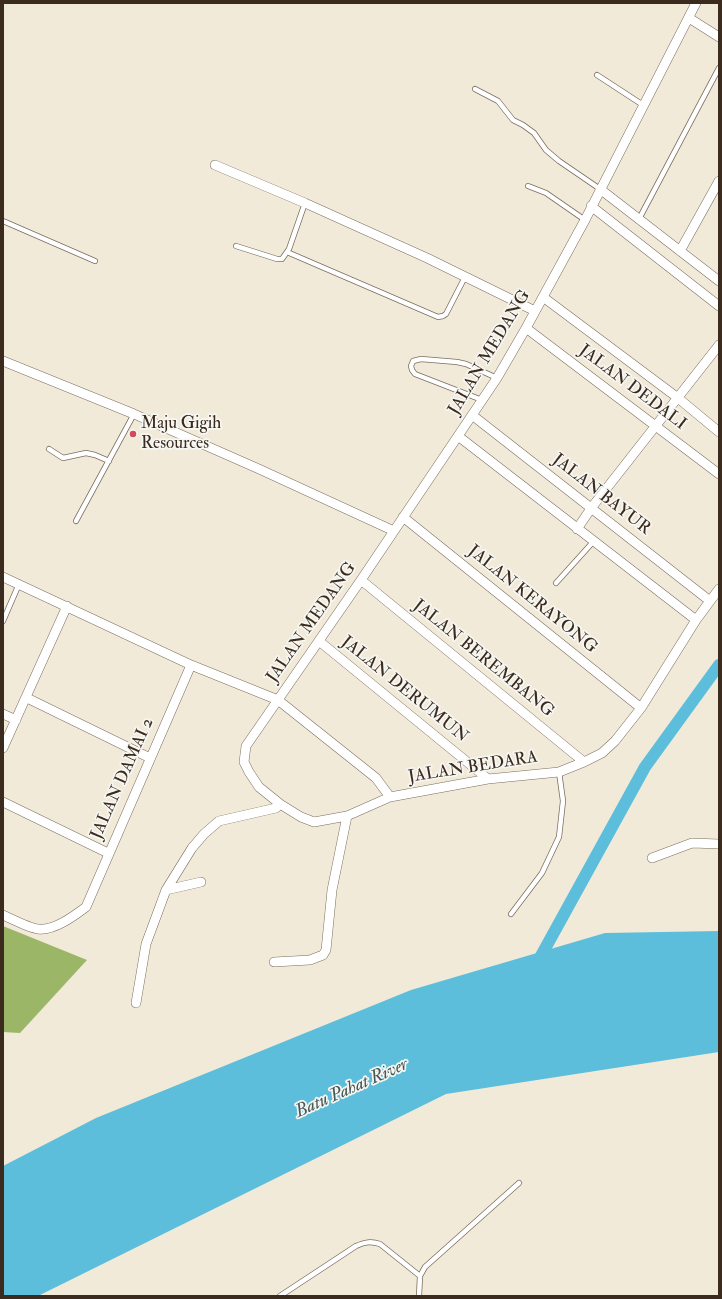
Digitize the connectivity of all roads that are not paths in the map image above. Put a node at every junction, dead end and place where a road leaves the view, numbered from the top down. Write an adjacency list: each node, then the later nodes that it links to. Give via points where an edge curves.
1 (696, 3): 2 (street, JALAN MEDANG)
2 (689, 18): 3 (street); 7 (street, JALAN MEDANG)
3 (719, 38)
4 (719, 68): 14 (lane)
5 (597, 75): 7 (lane)
6 (475, 89): 11 (lane, via 498,101 513,120 534,133 546,150)
7 (643, 105): 11 (street, JALAN MEDANG)
8 (215, 165): 12 (street)
9 (719, 181): 18 (street)
10 (528, 186): 15 (lane, via 546,194)
11 (600, 189): 13 (street, JALAN MEDANG); 14 (street)
12 (305, 203): 19 (lane); 21 (street)
13 (591, 206): 15 (street, JALAN MEDANG); 24 (street)
14 (639, 219): 18 (street)
15 (585, 220): 23 (street, JALAN MEDANG)
16 (3, 221): 20 (lane)
17 (236, 246): 19 (lane, via 277,259 282,259)
18 (680, 251): 22 (street)
19 (287, 252): 21 (lane, via 438,317 446,314)
20 (96, 261)
21 (465, 277): 25 (street)
22 (719, 281)
23 (543, 297): 25 (street, JALAN MEDANG); 30 (street, JALAN DEDALI)
24 (719, 306)
25 (535, 311): 26 (street, JALAN MEDANG)
26 (526, 328): 29 (street, JALAN MEDANG); 34 (street, JALAN DEDALI)
27 (719, 345): 30 (street)
28 (3, 361): 32 (street)
29 (497, 378): 31 (street, JALAN MEDANG); 31 (lane, via 457,362 421,359 413,361 411,366 415,374)
30 (678, 398): 34 (street); 35 (street, JALAN DEDALI)
31 (482, 400): 33 (street, JALAN MEDANG)
32 (134, 414): 38 (lane); 44 (street)
33 (472, 415): 36 (street, JALAN MEDANG); 40 (street, JALAN BAYUR)
34 (656, 426): 39 (street, JALAN DEDALI); 40 (street)
35 (719, 432)
36 (458, 436): 41 (street, JALAN MEDANG); 43 (street)
37 (49, 449): 38 (lane, via 63,458 86,453)
38 (109, 461): 42 (lane)
39 (719, 474)
40 (592, 507): 43 (street); 51 (street, JALAN BAYUR)
41 (403, 517): 44 (street, JALAN MEDANG); 59 (street, JALAN KERAYONG)
42 (76, 521)
43 (577, 529): 45 (street)
44 (394, 531): 47 (street, JALAN MEDANG)
45 (593, 542): 48 (lane); 53 (street)
46 (3, 577): 49 (street)
47 (361, 580): 55 (street, JALAN MEDANG); 64 (street, JALAN BEREMBANG)
48 (556, 583)
49 (20, 584): 52 (street); 54 (lane)
50 (719, 589): 51 (street, JALAN BEDARA)
51 (710, 601): 53 (street, JALAN BEDARA)
52 (67, 606): 56 (street); 57 (street)
53 (696, 620): 59 (street, JALAN BEDARA)
54 (3, 621)
55 (319, 641): 58 (street, JALAN MEDANG); 66 (street, JALAN DERUMUN)
56 (191, 665): 58 (street); 63 (street, JALAN DAMAI 2)
57 (26, 698): 61 (street); 63 (street)
58 (278, 700): 67 (street, via 376,778); 69 (street, JALAN BEDARA, via 246,746 244,762 259,787)
59 (641, 708): 64 (street, JALAN BEDARA, via 615,741 602,753)
60 (3, 714): 61 (street)
61 (16, 720): 62 (street)
62 (3, 748)
63 (150, 758): 72 (street, JALAN DAMAI 2)
64 (584, 762): 65 (street, JALAN BEDARA)
65 (559, 772): 66 (street, JALAN BEDARA); 76 (lane, via 563,801 559,837 542,873)
66 (488, 779): 67 (street, JALAN BEDARA)
67 (390, 797): 70 (street, JALAN BEDARA)
68 (3, 802): 72 (street)
69 (280, 804): 70 (street, JALAN BEDARA, via 314,822); 75 (street, via 276,808 219,822 192,848)
70 (347, 816): 78 (street, via 332,890 326,950 323,955 310,960)
71 (719, 844): 73 (street, via 692,843)
72 (108, 853): 77 (street, JALAN DAMAI 2, via 86,907 71,919 56,926 38,929)
73 (652, 858)
74 (201, 882): 75 (street)
75 (166, 890): 79 (street, via 146,944)
76 (511, 914)
77 (3, 915)
78 (274, 962)
79 (136, 1003)
80 (519, 1183): 81 (lane, via 430,1262)
81 (420, 1276): 82 (lane, via 380,1244 364,1242); 83 (lane)
82 (280, 1296)
83 (419, 1296)

